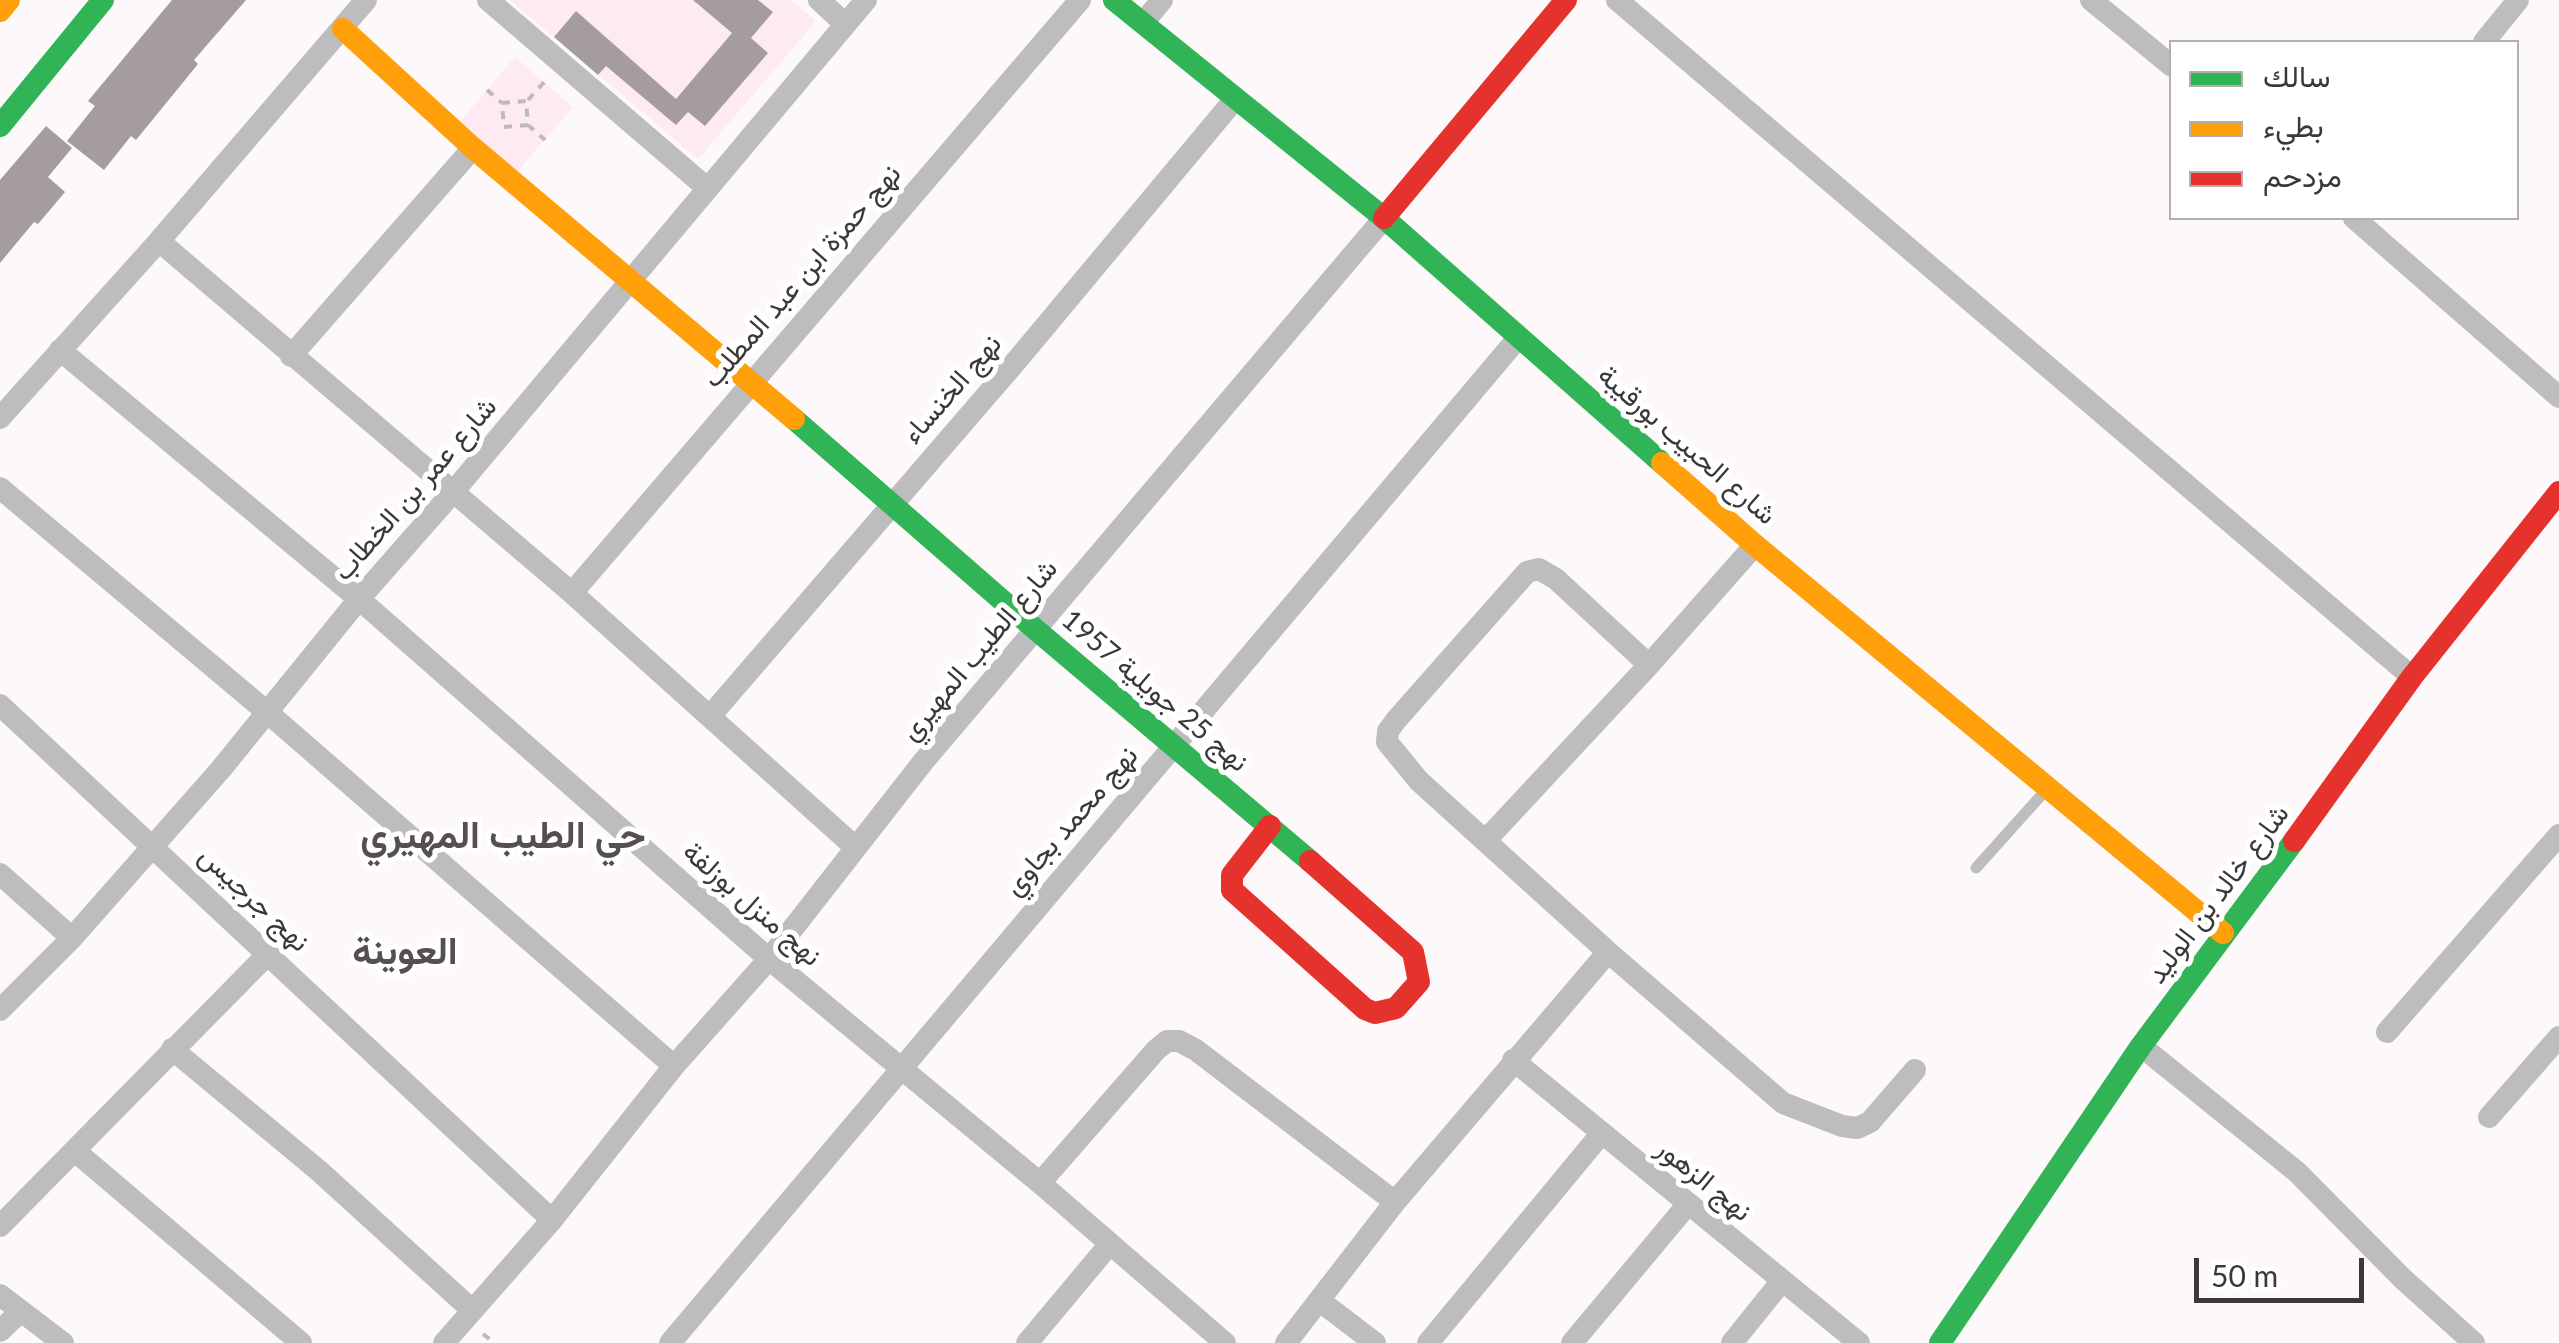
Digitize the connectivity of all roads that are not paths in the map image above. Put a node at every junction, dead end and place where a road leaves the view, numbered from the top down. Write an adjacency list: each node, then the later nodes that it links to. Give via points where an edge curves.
1 (9, 0): 14 (main road)
2 (104, 0): 21 (main road)
3 (366, 0): 17 (street)
4 (488, 0): 23 (street)
5 (819, 0): 16 (street)
6 (866, 0): 16 (street, شارع عمر بن الخطاب)
7 (1080, 0): 31 (street, نهج حمزة ابن عبد المطلب)
8 (1114, 0): 15 (main road, شارع الحبيب بورقيبة)
9 (1162, 0): 15 (street)
10 (1566, 0): 24 (main road, شارع الطيب المهيري)
11 (1617, 0): 43 (street)
12 (2092, 0): 19 (street)
13 (2518, 0): 18 (street)
14 (0, 11)
15 (1143, 23): 20 (main road, شارع الحبيب بورقيبة)
16 (845, 24): 23 (street, شارع عمر بن الخطاب)
17 (344, 29): 22 (main road, نهج 25 جويلية 1957); 26 (street)
18 (2486, 40)
19 (2169, 64)
20 (1235, 99): 24 (main road, شارع الحبيب بورقيبة); 37 (street, نهج الخنساء)
21 (0, 126)
22 (473, 148): 27 (main road, نهج 25 جويلية 1957); 30 (street)
23 (707, 188): 27 (street, شارع عمر بن الخطاب)
24 (1384, 218): 28 (main road, شارع الحبيب بورقيبة); 41 (street, شارع الطيب المهيري)
25 (2356, 220): 32 (street)
26 (159, 241): 29 (street); 30 (street)
27 (632, 280): 31 (main road, نهج 25 جويلية 1957); 35 (street, شارع عمر بن الخطاب)
28 (1518, 338): 38 (main road, شارع الحبيب بورقيبة); 47 (street, نهج محمد بجاوي)
29 (60, 350): 33 (street); 40 (street, نهج منزل بوزلفة)
30 (291, 356): 35 (street)
31 (751, 380): 37 (main road, نهج 25 جويلية 1957); 39 (street, نهج حمزة ابن عبد المطلب)
32 (2559, 396)
33 (0, 418)
34 (0, 488): 45 (street)
35 (454, 491): 39 (street); 40 (street, شارع عمر بن الخطاب)
36 (2559, 492): 43 (main road, شارع خالد بن الوليد)
37 (893, 502): 41 (main road, نهج 25 جويلية 1957); 46 (street, نهج الخنساء)
38 (1755, 545): 42 (street); 48 (main road, شارع الحبيب بورقيبة)
39 (572, 592): 46 (street)
40 (359, 600): 45 (street, شارع عمر بن الخطاب); 60 (street, نهج منزل بوزلفة)
41 (1035, 629): 47 (main road, نهج 25 جويلية 1957); 53 (street, شارع الطيب المهيري)
42 (1650, 665): 51 (street); 51 (street, via 1556,579 1539,569 1514,585 1388,731 1387,742 1419,781)
43 (2412, 677): 56 (main road, شارع خالد بن الوليد)
44 (0, 705): 52 (street, نهج جرجيس)
45 (268, 712): 52 (street, شارع عمر بن الخطاب); 67 (street)
46 (711, 715): 53 (street)
47 (1173, 748): 49 (main road, نهج 25 جويلية 1957); 68 (street, نهج محمد بجاوي)
48 (2049, 787): 54 (lane); 56 (main road, شارع الحبيب بورقيبة)
49 (1270, 826): 49 (main road, نهج 25 جويلية 1957, via 1232,875 1232,890 1366,1009 1396,1008 1419,982 1413,952)
50 (2559, 836): 62 (street)
51 (1484, 840): 58 (street)
52 (154, 847): 57 (street, شارع عمر بن الخطاب); 59 (street, نهج جرجيس)
53 (855, 847): 60 (street, شارع الطيب المهيري)
54 (1976, 868)
55 (0, 874): 57 (street)
56 (2223, 932): 64 (main road, شارع خالد بن الوليد)
57 (72, 938): 61 (street, شارع عمر بن الخطاب)
58 (1608, 952): 66 (street); 69 (street, via 1769,1093 1842,1126 1870,1122)
59 (268, 953): 65 (street); 76 (street, نهج جرجيس)
60 (769, 960): 67 (street, شارع الطيب المهيري); 68 (street, نهج منزل بوزلفة)
61 (0, 1010)
62 (2387, 1032)
63 (2559, 1036): 70 (street)
64 (2142, 1046): 97 (main road, شارع خالد بن الوليد); 98 (street, via 2297,1172)
65 (172, 1049): 72 (street); 82 (street)
66 (1513, 1060): 71 (street, نهج الزهور); 74 (street)
67 (674, 1066): 76 (street, شارع الطيب المهيري)
68 (900, 1068): 73 (street, نهج منزل بوزلفة); 88 (street, نهج محمد بجاوي)
69 (1914, 1070)
70 (2488, 1116)
71 (1600, 1134): 75 (street, نهج الزهور); 93 (street)
72 (74, 1151): 77 (street); 86 (street)
73 (1040, 1182): 74 (street, via 1156,1050 1179,1041); 78 (street, نهج منزل بوزلفة)
74 (1394, 1202): 81 (street)
75 (1688, 1204): 79 (street, نهج الزهور); 94 (street)
76 (552, 1220): 82 (street, شارع الطيب المهيري)
77 (0, 1226)
78 (1108, 1245): 89 (street); 90 (street, نهج منزل بوزلفة)
79 (1781, 1282): 95 (street); 96 (street, نهج الزهور)
80 (0, 1295): 83 (street)
81 (1320, 1301): 91 (street); 92 (street)
82 (472, 1310): 87 (street, شارع الطيب المهيري)
83 (20, 1312): 84 (street); 85 (street)
84 (0, 1330)
85 (64, 1343)
86 (302, 1343)
87 (444, 1343)
88 (670, 1343)
89 (1027, 1343)
90 (1225, 1343)
91 (1286, 1343)
92 (1375, 1343)
93 (1428, 1343)
94 (1572, 1343)
95 (1732, 1343)
96 (1859, 1343)
97 (1940, 1343)
98 (2474, 1343)

